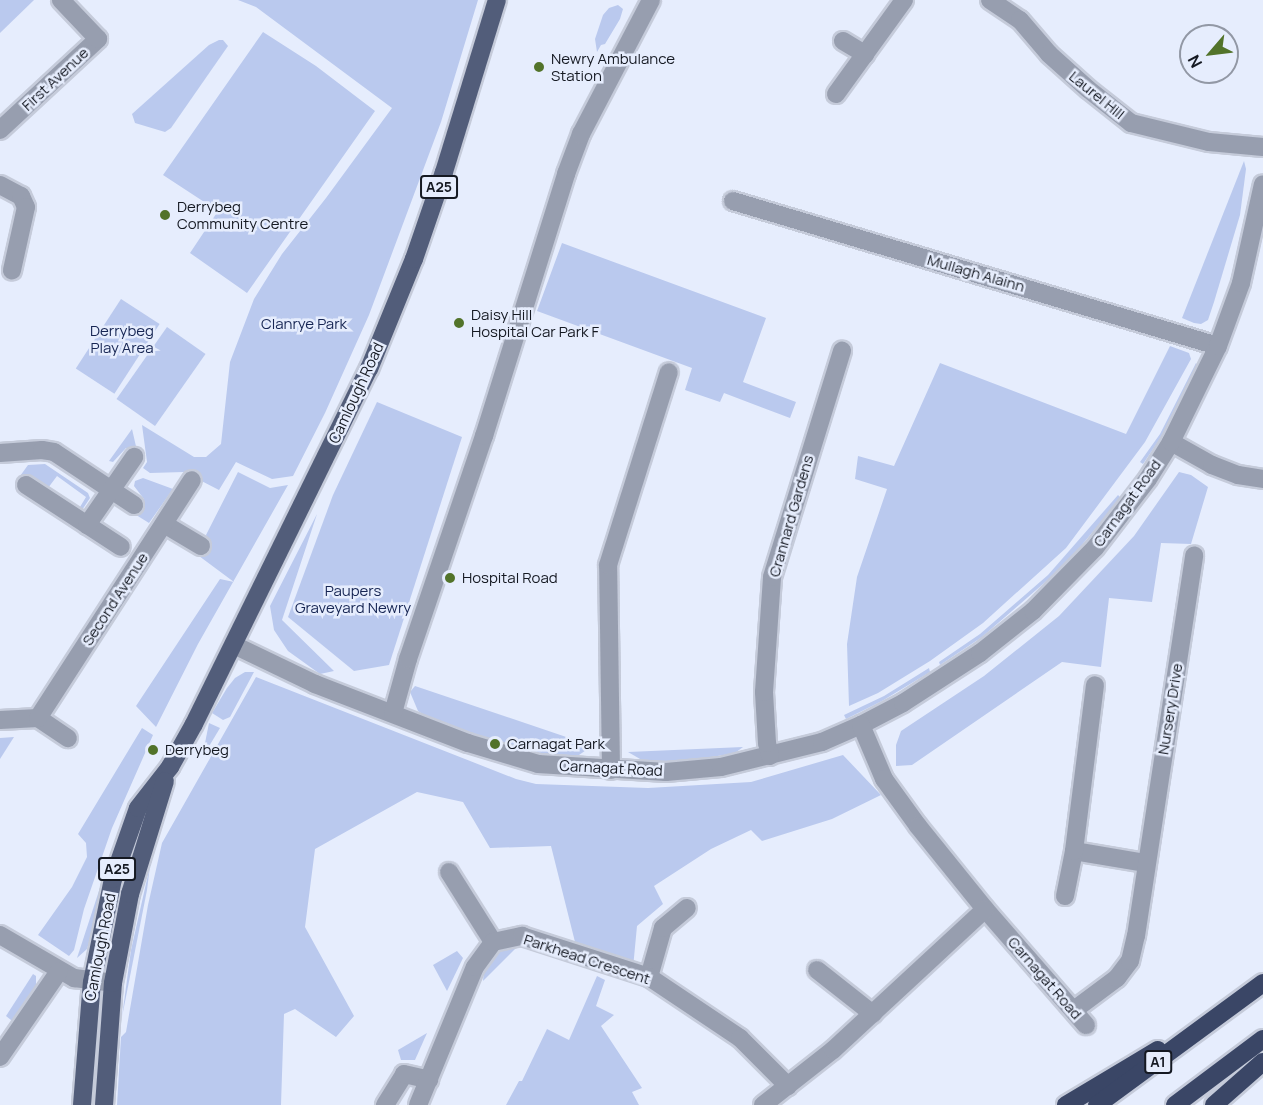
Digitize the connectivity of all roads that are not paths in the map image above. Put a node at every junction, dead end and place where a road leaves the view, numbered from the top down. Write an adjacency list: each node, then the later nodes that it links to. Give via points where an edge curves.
1 (61, 0): 9 (street, First Avenue, via 98,39)
2 (497, 0): 31 (main road, Camlough Road / A25, via 414,259 369,369)
3 (651, 0): 33 (street, via 594,107 566,174)
4 (904, 0): 7 (street)
5 (990, 0): 10 (street, Laurel Hill, via 1020,20 1049,54 1131,123 1209,142)
6 (843, 40): 7 (street)
7 (865, 54): 8 (street)
8 (836, 94)
9 (0, 130)
10 (1263, 147)
11 (1263, 184): 15 (street, Carnagat Road, via 1241,283)
12 (0, 185): 14 (street, via 21,196 26,207)
13 (733, 201): 15 (street, Mullagh Alainn)
14 (12, 270)
15 (1218, 346): 18 (street, Carnagat Road)
16 (842, 351): 38 (street, Crannard Gardens, via 772,577 764,692)
17 (669, 372): 40 (street, via 608,565)
18 (1171, 442): 21 (street, via 1212,465); 36 (street, Carnagat Road, via 1095,548 1033,611 980,653)
19 (0, 453): 24 (street, via 47,450)
20 (134, 457): 24 (street)
21 (1263, 479)
22 (192, 480): 26 (street, Second Avenue)
23 (26, 485): 27 (street, Second Avenue)
24 (111, 490): 25 (street); 27 (street)
25 (134, 505)
26 (164, 524): 28 (street); 34 (street, Second Avenue)
27 (87, 525): 29 (street, Second Avenue)
28 (201, 546)
29 (121, 547)
30 (1194, 555): 42 (street, Nursery Drive)
31 (234, 645): 33 (street, Carnagat Road, via 315,684); 39 (main road, Camlough Road / A25)
32 (1095, 685): 41 (street)
33 (393, 713): 40 (street, Carnagat Road, via 468,743 538,764)
34 (38, 718): 35 (street); 37 (street)
35 (0, 720)
36 (861, 725): 38 (street, Carnagat Road, via 822,742); 46 (street, Carnagat Road, via 884,778)
37 (68, 738)
38 (770, 756): 40 (street, Carnagat Road, via 721,767 666,772)
39 (170, 767): 52 (main road, Camlough Road / A25, via 138,808 113,879); 54 (main road, Camlough Road / A25, via 130,894)
40 (611, 770)
41 (1074, 850): 42 (street); 44 (street)
42 (1146, 863): 55 (street, Nursery Drive, via 1130,961 1118,978)
43 (450, 872): 48 (street)
44 (1065, 896)
45 (687, 908): 51 (street, via 663,927)
46 (985, 909): 55 (street, Carnagat Road); 56 (street)
47 (0, 935): 50 (street)
48 (493, 942): 51 (street, Parkhead Crescent, via 522,936); 62 (street, via 475,967)
49 (817, 970): 56 (street)
50 (59, 971): 52 (street); 60 (street)
51 (649, 977): 63 (street, Parkhead Crescent, via 740,1038)
52 (92, 982): 54 (street); 64 (main road, Camlough Road / A25)
53 (1263, 982): 57 (highway, A1)
54 (113, 983): 65 (main road, Camlough Road / A25)
55 (1074, 1010): 58 (street, Carnagat Road)
56 (873, 1014): 63 (street)
57 (1217, 1017): 69 (highway); 70 (highway, A1)
58 (1086, 1025)
59 (1263, 1039): 71 (highway)
60 (0, 1057)
61 (1263, 1062): 72 (highway)
62 (429, 1080): 66 (street, via 404,1074); 67 (street)
63 (788, 1086): 68 (street)
64 (82, 1105)
65 (104, 1105)
66 (385, 1105)
67 (418, 1105)
68 (762, 1105)
69 (1066, 1105)
70 (1097, 1105)
71 (1175, 1105)
72 (1214, 1105)

